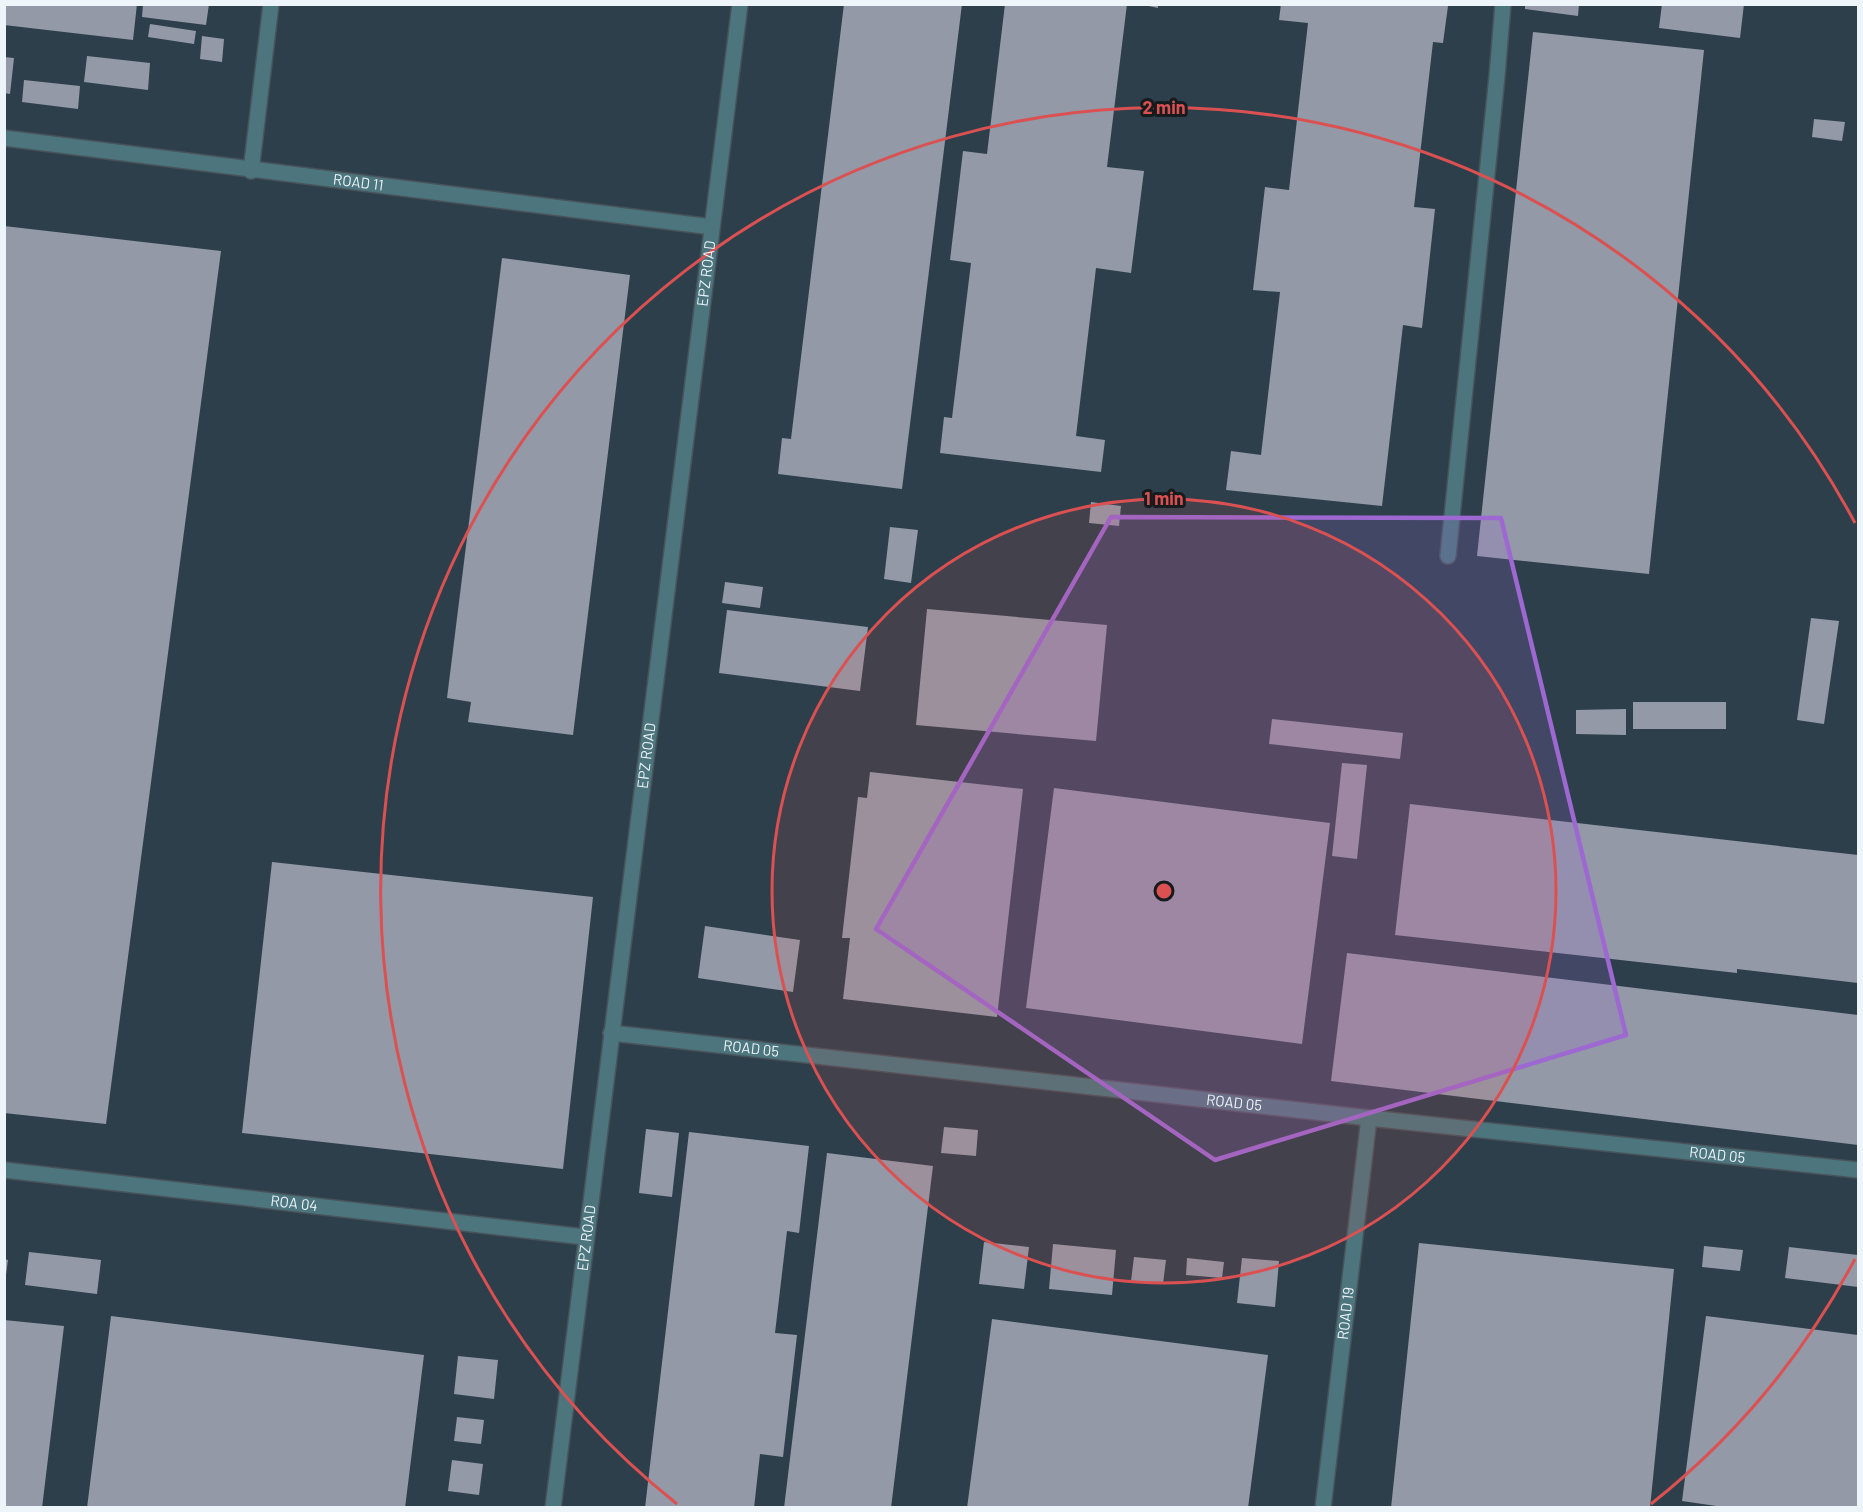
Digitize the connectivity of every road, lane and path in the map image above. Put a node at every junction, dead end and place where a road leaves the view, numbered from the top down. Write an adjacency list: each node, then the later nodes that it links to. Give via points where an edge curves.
1 (271, 4): 5 (street)
2 (740, 4): 6 (street, EPZ ROAD)
3 (1503, 4): 7 (street)
4 (4, 138): 5 (street, ROAD 11)
5 (251, 171): 6 (street, ROAD 11)
6 (712, 227): 8 (street, EPZ ROAD)
7 (1448, 556)
8 (611, 1033): 9 (street, ROAD 05); 12 (street, EPZ ROAD)
9 (1370, 1118): 11 (street, ROAD 05); 14 (street, ROAD 19)
10 (4, 1170): 12 (street, ROA 04)
11 (1858, 1170)
12 (585, 1237): 13 (street, EPZ ROAD)
13 (553, 1508)
14 (1323, 1508)

